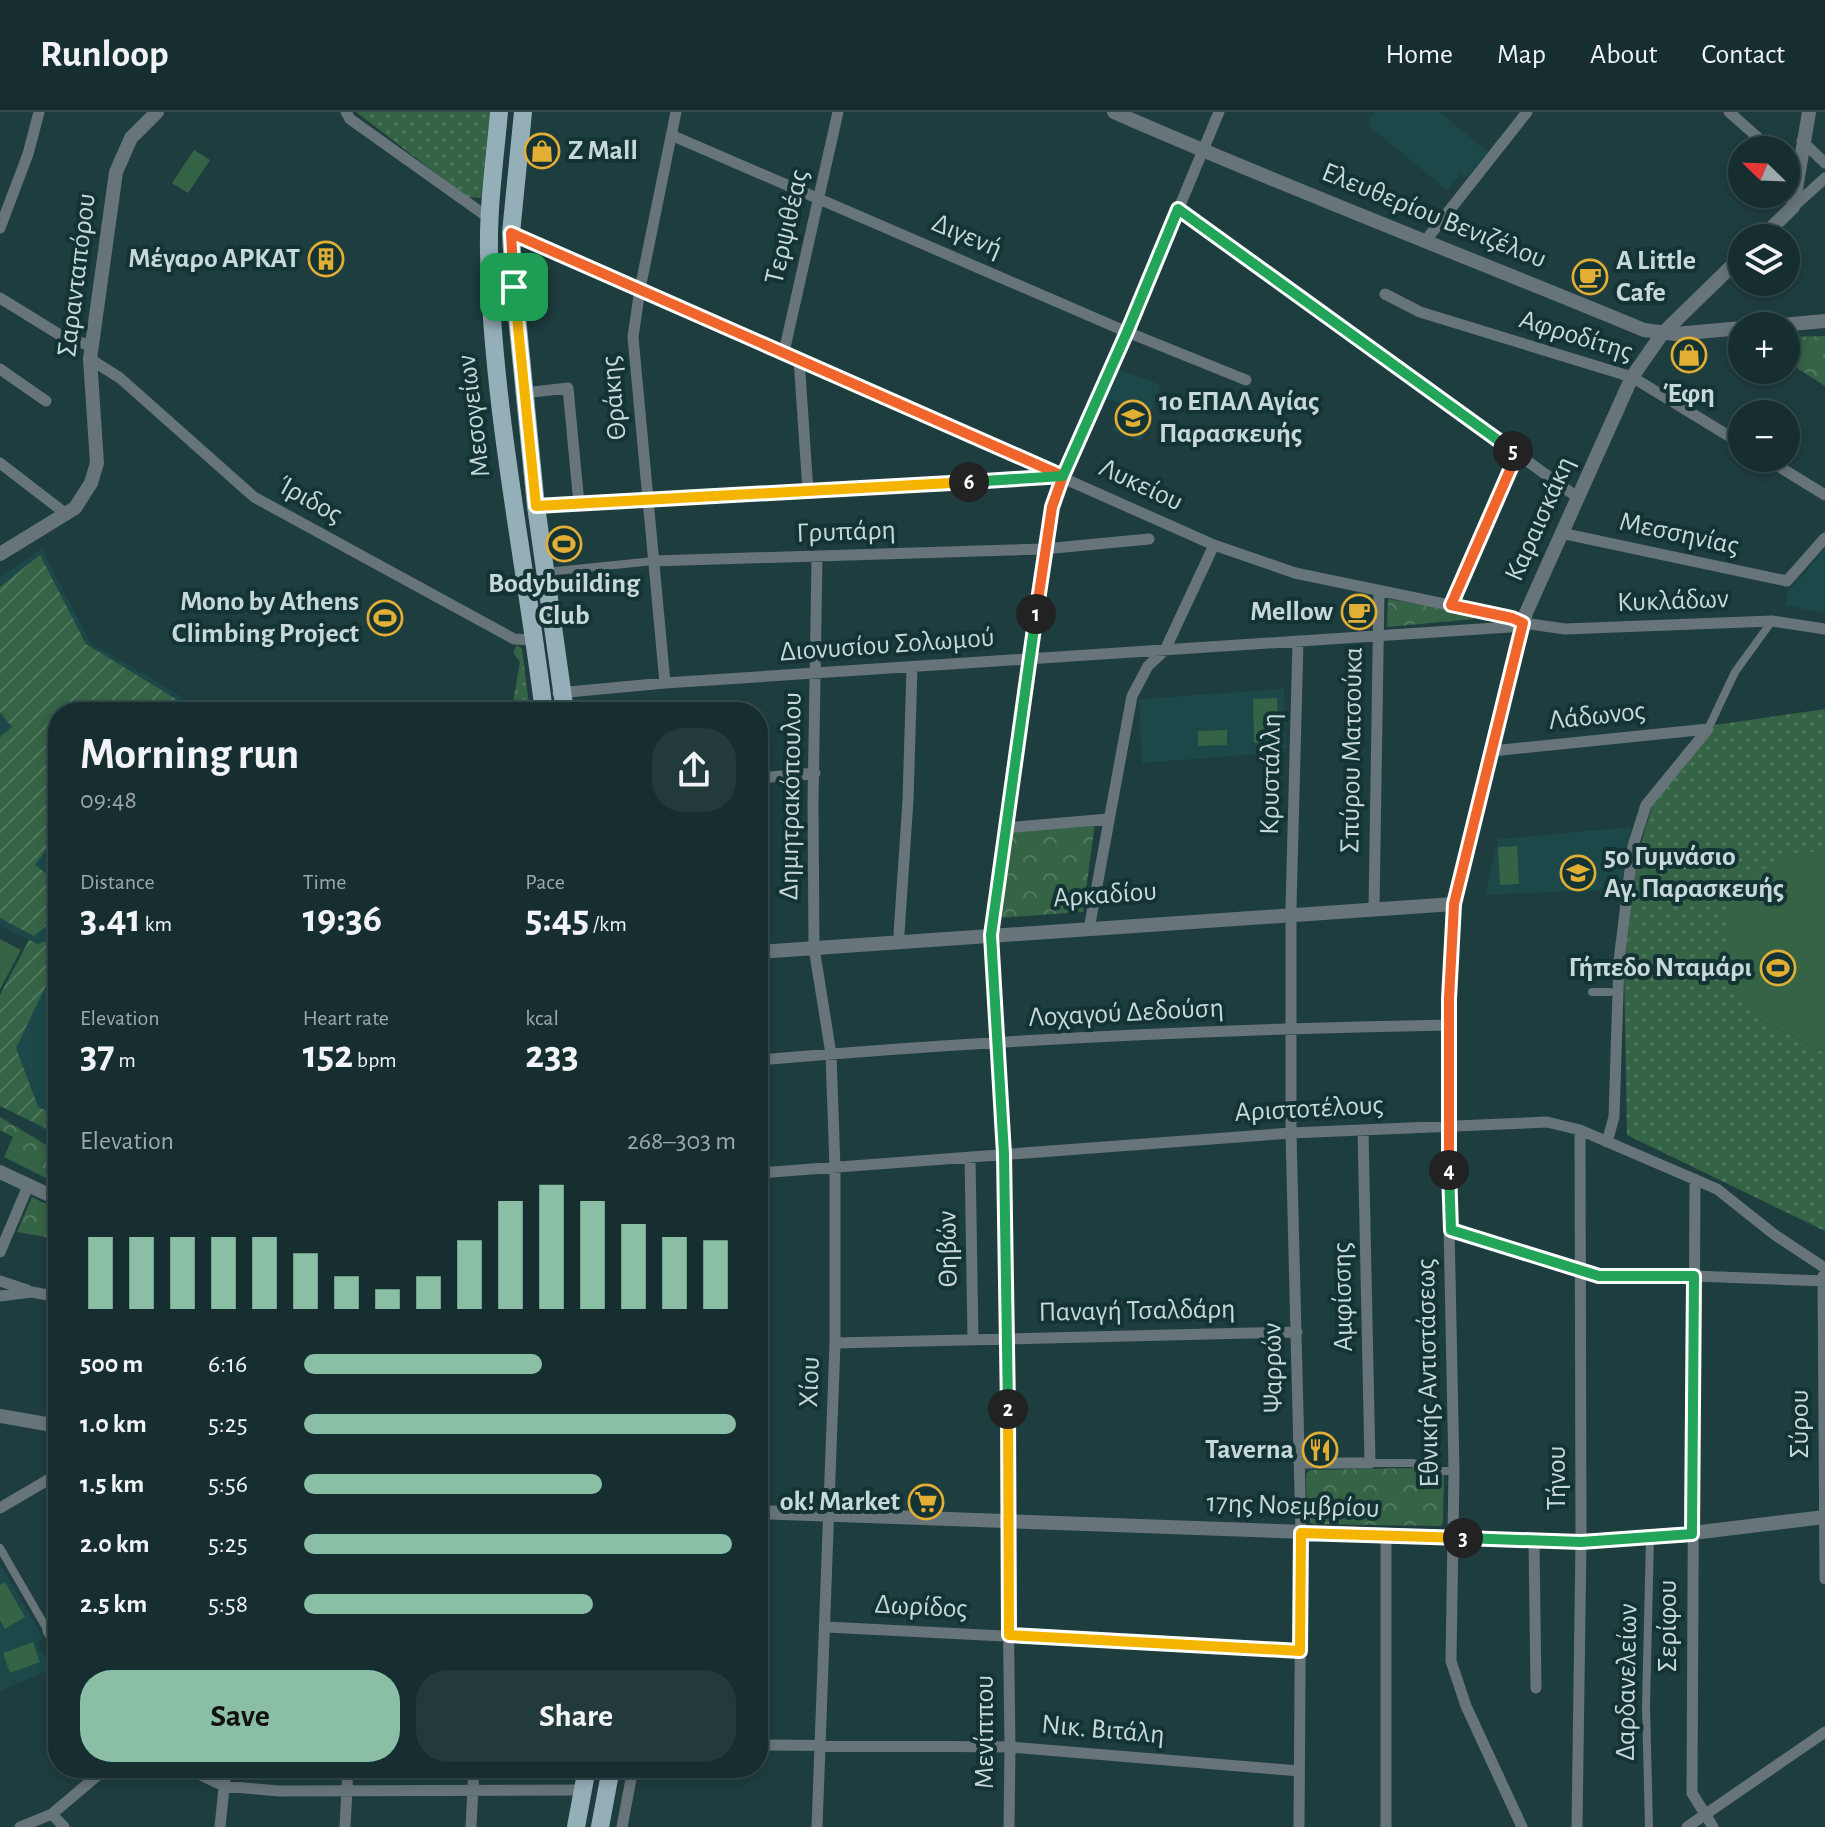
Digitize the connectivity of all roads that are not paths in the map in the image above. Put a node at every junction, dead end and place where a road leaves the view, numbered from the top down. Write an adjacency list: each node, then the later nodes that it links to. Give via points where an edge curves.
1 (39, 112): 26 (street)
2 (157, 112): 38 (street, Σαρανταπόρου, via 131,138 119,164)
3 (346, 112): 24 (street)
4 (499, 112): 24 (main road, Μεσογείων)
5 (523, 112): 27 (main road, Μεσογείων)
6 (676, 112): 13 (street, Θράκης)
7 (838, 112): 20 (street, Τερψιθέας)
8 (1114, 112): 17 (street, Ελευθερίου Βενιζέλου)
9 (1527, 112): 28 (street)
10 (1729, 112): 14 (street)
11 (1809, 112): 15 (street)
12 (1216, 113): 17 (street, Μενίππου)
13 (671, 135): 20 (street, Διγενή); 30 (street, Θράκης)
14 (1756, 136)
15 (1802, 141): 16 (street); 18 (street)
16 (1800, 146)
17 (1203, 152): 23 (street, Μενίππου); 28 (street, Ελευθερίου Βενιζέλου)
18 (1825, 163)
19 (1825, 178): 21 (street)
20 (817, 199): 36 (street, Διγενή); 39 (street, Τερψιθέας)
21 (1800, 201)
22 (1792, 208): 25 (street)
23 (1178, 209): 36 (street, Μενίππου); 47 (street)
24 (489, 218): 73 (main road, Μεσογείων, via 493,343)
25 (1775, 224)
26 (0, 228)
27 (511, 233): 30 (street); 44 (main road, Μεσογείων)
28 (1426, 240): 37 (street, Ελευθερίου Βενιζέλου, via 1644,330)
29 (1728, 270): 37 (street, Καραισκάκη)
30 (640, 289): 39 (street); 54 (street, Θράκης, via 633,337)
31 (1385, 294): 42 (street, Αφροδίτης, via 1420,312)
32 (0, 298): 38 (street, Ίριδος)
33 (1825, 321): 34 (street)
34 (1800, 323)
35 (1728, 329): 37 (street, Ελευθερίου Βενιζέλου)
36 (1127, 332): 43 (street, Διγενή); 50 (street, Μενίππου)
37 (1668, 334): 42 (street, Καραισκάκη)
38 (90, 352): 57 (street, Σαρανταπόρου, via 97,463 87,492); 73 (street, Ίριδος, via 254,497 514,639)
39 (784, 352): 40 (street)
40 (799, 359): 50 (street); 51 (street)
41 (0, 369): 45 (street)
42 (1632, 377): 46 (street, Αφροδίτης); 53 (street, Καραισκάκη)
43 (1246, 380)
44 (524, 393): 55 (street, via 568,388); 56 (main road, Μεσογείων)
45 (46, 401)
46 (1728, 435)
47 (1517, 454): 53 (street); 68 (street)
48 (0, 463): 57 (street)
49 (1788, 472): 52 (street)
50 (1063, 476): 51 (street, Λυκείου); 61 (street, Λυκείου); 62 (street, Μενίππου)
51 (808, 491): 54 (street, Λυκείου)
52 (1825, 495)
53 (1577, 497): 58 (street, Καραισκάκη)
54 (647, 501): 55 (street, Λυκείου); 65 (street, Θράκης)
55 (579, 504): 56 (street, Λυκείου)
56 (536, 506): 66 (main road, Μεσογείων)
57 (65, 513): 63 (street, Σαρανταπόρου)
58 (1561, 533): 59 (street, Μεσσηνίας, via 1787,581); 70 (street, Καραισκάκη)
59 (1825, 538)
60 (1149, 539): 62 (street, Γρυπάρη)
61 (1214, 545): 67 (street, Λυκείου, via 1295,573); 75 (street)
62 (1044, 549): 64 (street, Γρυπάρη); 76 (street, Μενίππου)
63 (0, 554)
64 (817, 557): 65 (street, Γρυπάρη); 78 (street, Δημητρακόπουλου)
65 (654, 561): 66 (street, Γρυπάρη); 79 (street, Θράκης)
66 (545, 572): 80 (main road, Μεσογείων)
67 (1379, 591): 68 (street, Λυκείου); 72 (street, Σπύρου Ματσούκα)
68 (1451, 605): 70 (street, Λυκείου)
69 (1772, 621): 70 (street, Κυκλάδων, via 1565,629); 71 (street, Κυκλάδων); 84 (street, via 1735,672)
70 (1523, 623): 72 (street, Διονυσίου Σολωμού); 85 (street, Καραισκάκη)
71 (1825, 629)
72 (1378, 637): 74 (street, Διονυσίου Σολωμού); 91 (street, Σπύρου Ματσούκα)
73 (534, 640): 81 (main road, Μεσογείων)
74 (1298, 641): 75 (street, Διονυσίου Σολωμού); 92 (street, Κρυστάλλη)
75 (1165, 650): 76 (street, Διονυσίου Σολωμού); 88 (street, via 1148,666 1132,696)
76 (1030, 659): 77 (street, Διονυσίου Σολωμού); 89 (street, Μενίππου)
77 (912, 668): 78 (street, Διονυσίου Σολωμού); 95 (street)
78 (817, 673): 79 (street, Διονυσίου Σολωμού); 86 (street, Δημητρακόπουλου)
79 (665, 683): 80 (street, Διονυσίου Σολωμού)
80 (562, 693): 82 (street, Διονυσίου Σολωμού); 83 (main road, Μεσογείων)
81 (543, 702)
82 (546, 702)
83 (563, 702)
84 (1708, 729): 85 (street, Λάδωνος); 110 (street, via 1646,805 1633,846 1619,961 1614,1117)
85 (1492, 751): 90 (street, Καραισκάκη)
86 (815, 773): 87 (street); 97 (street, Δημητρακόπουλου)
87 (768, 777)
88 (1108, 819): 89 (street); 93 (street)
89 (1004, 828): 94 (street, Μενίππου)
90 (1455, 899): 91 (street, Αρκαδίου); 101 (street, Εθνικής Αντιστάσεως)
91 (1374, 905): 92 (street, Αρκαδίου)
92 (1291, 911): 93 (street, Αρκαδίου); 102 (street, Ψαρρών)
93 (1089, 926): 94 (street, Αρκαδίου)
94 (991, 931): 95 (street, Αρκαδίου); 97 (street, Αρκαδίου); 103 (street, Μενίππου)
95 (899, 934): 97 (street, Αρκαδίου)
96 (768, 943): 97 (street, Αρκαδίου)
97 (814, 943): 98 (street, Αρκαδίου); 104 (street, Χίου)
98 (768, 950)
99 (1592, 992): 100 (street)
100 (1610, 992)
101 (1449, 1025): 102 (street, Λοχαγού Δεδούση); 106 (street, Εθνικής Αντιστάσεως)
102 (1291, 1028): 103 (street, Λοχαγού Δεδούση); 109 (street, Ψαρρών)
103 (997, 1043): 104 (street, Λοχαγού Δεδούση); 111 (street, Μενίππου)
104 (831, 1054): 105 (street, Λοχαγού Δεδούση); 113 (street, Χίου)
105 (768, 1059)
106 (1447, 1126): 107 (street, Αριστοτέλους); 108 (street, Αριστοτέλους, via 1547,1122); 120 (street, Εθνικής Αντιστάσεως)
107 (1363, 1130): 109 (street, Αριστοτέλους); 137 (street, Αμφίσσης)
108 (1580, 1130): 110 (street, Αριστοτέλους); 123 (street, Τήνου)
109 (1291, 1133): 111 (street, Αριστοτέλους); 130 (street, Ψαρρών)
110 (1607, 1142): 116 (street, Αριστοτέλους)
111 (1004, 1154): 112 (street, Αριστοτέλους); 131 (street, Μενίππου)
112 (970, 1157): 113 (street, Αριστοτέλους); 132 (street, Θηβών)
113 (835, 1168): 115 (street, Αριστοτέλους); 133 (street, Χίου)
114 (0, 1172): 117 (street)
115 (768, 1172)
116 (1695, 1179): 122 (street, Αριστοτέλους, via 1717,1189); 124 (street, Σερίφου)
117 (28, 1186): 118 (street); 119 (street)
118 (48, 1195)
119 (5, 1224): 121 (street)
120 (1451, 1230): 123 (street); 138 (street, Εθνικής Αντιστάσεως)
121 (0, 1252)
122 (1824, 1268): 126 (street, Σύρου)
123 (1581, 1272): 124 (street); 151 (street, Τήνου)
124 (1694, 1276): 126 (street); 146 (street, Σερίφου)
125 (0, 1281): 127 (street)
126 (1824, 1281): 143 (street, Σύρου)
127 (32, 1292): 128 (street); 129 (street)
128 (48, 1295)
129 (0, 1296)
130 (1297, 1332): 131 (street, Παναγή Τσαλδάρη); 136 (street, Ψαρρών)
131 (1009, 1338): 132 (street, Παναγή Τσαλδάρη); 144 (street, Μενίππου)
132 (973, 1339): 133 (street, Παναγή Τσαλδάρη)
133 (835, 1343): 142 (street, Χίου)
134 (0, 1416): 135 (street)
135 (48, 1424)
136 (1299, 1463): 137 (street); 145 (street, Ψαρρών)
137 (1370, 1463): 138 (street, via 1413,1463 1426,1471)
138 (1454, 1471): 148 (street, Εθνικής Αντιστάσεως)
139 (48, 1480): 140 (street)
140 (0, 1508)
141 (768, 1512): 142 (street, 17ης Νοεμβρίου)
142 (830, 1516): 144 (street, 17ης Νοεμβρίου); 154 (street, Χίου)
143 (1825, 1517): 146 (street, 17ης Νοεμβρίου); 153 (street, Σύρου)
144 (1007, 1522): 145 (street, 17ης Νοεμβρίου); 156 (street, Μενίππου)
145 (1301, 1533): 147 (street, 17ης Νοεμβρίου); 157 (street, Ψαρρών)
146 (1692, 1534): 149 (street, 17ης Νοεμβρίου); 177 (street, Σερίφου, via 1692,1793)
147 (1386, 1535): 148 (street, 17ης Νοεμβρίου); 190 (street)
148 (1453, 1538): 150 (street, 17ης Νοεμβρίου); 191 (street, Εθνικής Αντιστάσεως, via 1451,1661)
149 (1650, 1538): 151 (street, 17ης Νοεμβρίου); 193 (street, Δαρδανελείων)
150 (1534, 1542): 151 (street, 17ης Νοεμβρίου); 158 (street)
151 (1581, 1542): 192 (street, Τήνου)
152 (0, 1548): 155 (street)
153 (1825, 1579)
154 (826, 1627): 156 (street, Δωρίδος); 161 (street, Χίου)
155 (48, 1631)
156 (1009, 1635): 157 (street, Δωρίδος); 162 (street, Μενίππου)
157 (1300, 1651): 163 (street, Ψαρρών)
158 (1536, 1688)
159 (1825, 1732): 177 (street)
160 (768, 1745): 161 (street, Νικ. Βιτάλη)
161 (820, 1745): 162 (street, Νικ. Βιτάλη); 187 (street, Χίου)
162 (1010, 1747): 163 (street, Νικ. Βιτάλη); 178 (street, Μενίππου)
163 (1299, 1771): 189 (street, Ψαρρών)
164 (94, 1778): 176 (street)
165 (207, 1778): 172 (street)
166 (225, 1778): 172 (street)
167 (348, 1778): 174 (street)
168 (474, 1778): 175 (street)
169 (585, 1778): 173 (main road)
170 (609, 1778): 185 (main road)
171 (631, 1778): 186 (street)
172 (224, 1786): 174 (street); 181 (street)
173 (583, 1790): 175 (street); 184 (main road)
174 (348, 1791): 175 (street); 182 (street)
175 (474, 1791): 183 (street)
176 (52, 1814): 179 (street); 180 (street)
177 (1706, 1814): 194 (street); 195 (street, Σερίφου)
178 (1009, 1822): 188 (street, Μενίππου)
179 (20, 1827)
180 (64, 1827)
181 (220, 1827)
182 (345, 1827)
183 (471, 1827)
184 (576, 1827)
185 (600, 1827)
186 (622, 1827)
187 (817, 1827)
188 (1020, 1827)
189 (1299, 1827)
190 (1386, 1827)
191 (1522, 1827)
192 (1577, 1827)
193 (1649, 1827)
194 (1687, 1827)
195 (1713, 1827)

